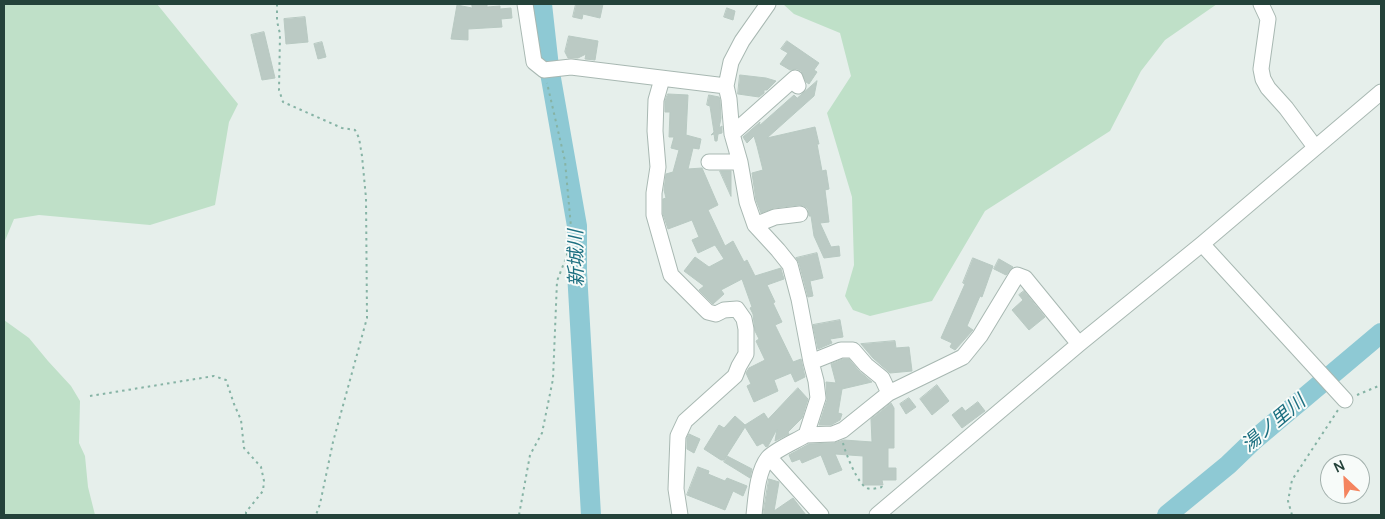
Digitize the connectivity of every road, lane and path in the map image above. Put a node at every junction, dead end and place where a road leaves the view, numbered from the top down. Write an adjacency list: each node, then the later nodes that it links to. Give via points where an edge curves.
1 (277, 4): 28 (path, via 279,90 283,102 342,128 355,130 362,156 366,198 368,318)
2 (524, 4): 5 (street, via 534,62)
3 (768, 4): 7 (street, via 731,62)
4 (1261, 4): 11 (street, via 1268,19 1262,79)
5 (546, 69): 6 (street, via 571,67); 29 (path, via 564,161 572,238 557,281 553,379 542,432 530,455)
6 (662, 79): 7 (street); 30 (street, via 656,100 654,131 658,167 654,215 671,275 708,312 716,314 737,309 746,329 746,354 735,376 685,421 678,436 676,489)
7 (726, 86): 10 (street)
8 (798, 86): 10 (street, via 795,78)
9 (1381, 92): 11 (street)
10 (732, 134): 13 (street)
11 (1315, 147): 16 (street)
12 (709, 162): 13 (street)
13 (740, 162): 15 (street)
14 (800, 214): 15 (street, via 775,217)
15 (755, 225): 18 (street, via 790,265)
16 (1202, 244): 17 (street); 22 (street)
17 (1079, 344): 20 (street, via 1025,278 1018,274 980,336 963,357); 26 (street)
18 (810, 362): 20 (street, via 841,350 853,350 882,378); 24 (street, via 818,398)
19 (1381, 385): 22 (path)
20 (889, 393): 23 (street)
21 (90, 396): 27 (path, via 214,376 226,380 241,420 244,448 261,467 264,481 263,491)
22 (1345, 400): 34 (path, via 1292,480 1288,500)
23 (837, 432): 24 (street); 26 (path, via 861,484 868,489 882,487)
24 (806, 436): 25 (street)
25 (769, 457): 31 (street, via 758,484); 32 (street)
26 (896, 500): 33 (street)
27 (246, 515)
28 (316, 515)
29 (519, 515)
30 (680, 515)
31 (754, 515)
32 (821, 515)
33 (877, 515)
34 (1292, 515)

